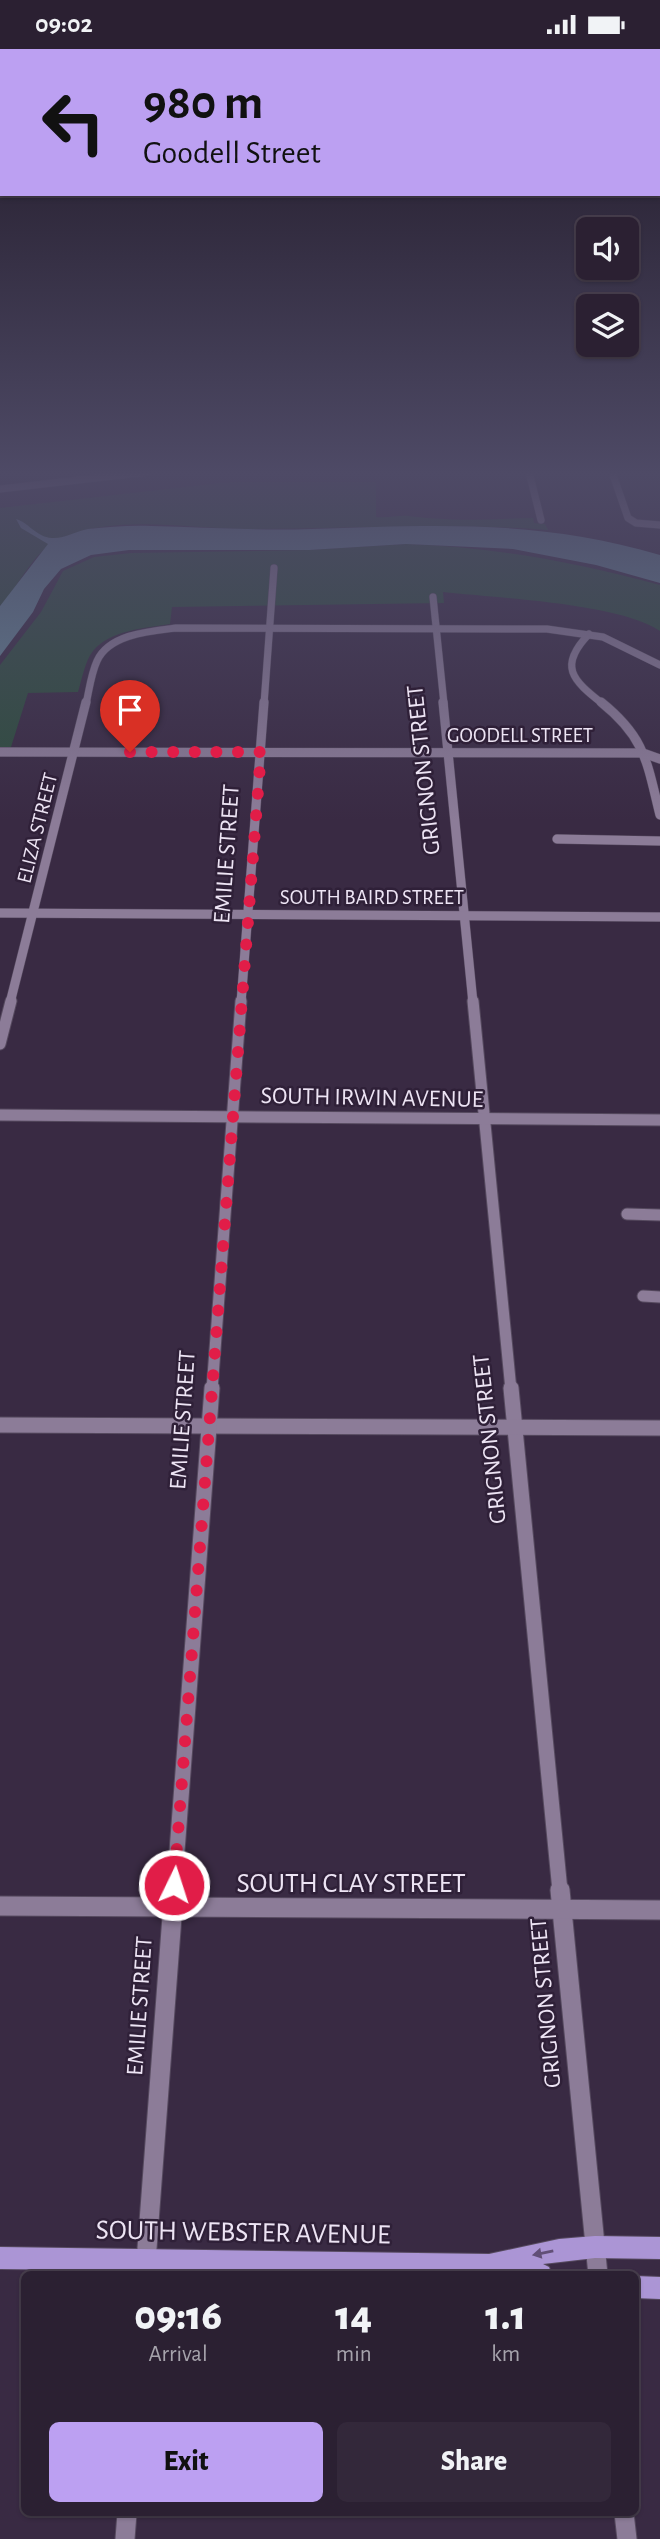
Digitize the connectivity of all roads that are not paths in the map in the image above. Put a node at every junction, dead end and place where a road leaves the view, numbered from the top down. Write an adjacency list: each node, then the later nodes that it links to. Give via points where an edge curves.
1 (273, 588): 3 (street, EMILIE STREET)
2 (433, 597): 4 (street, GRIGNON STREET)
3 (270, 628): 4 (street); 6 (street, via 156,630 115,643); 10 (street, EMILIE STREET)
4 (435, 629): 5 (street); 11 (street, GRIGNON STREET)
5 (589, 633): 7 (street); 12 (street, via 572,652 573,676 628,725)
6 (97, 660): 9 (street, ELIZA STREET)
7 (660, 665)
8 (0, 752): 9 (street, GOODELL STREET)
9 (74, 752): 10 (street, GOODELL STREET); 18 (street, ELIZA STREET)
10 (261, 752): 11 (street, GOODELL STREET); 19 (street, EMILIE STREET)
11 (448, 753): 12 (street, GOODELL STREET); 20 (street, GRIGNON STREET)
12 (643, 753): 13 (street, GOODELL STREET); 14 (street)
13 (660, 759)
14 (660, 815)
15 (557, 839): 16 (street)
16 (660, 841)
17 (0, 913): 18 (street, SOUTH BAIRD STREET)
18 (33, 913): 19 (street, SOUTH BAIRD STREET); 22 (street, ELIZA STREET)
19 (248, 914): 20 (street, SOUTH BAIRD STREET); 24 (street, EMILIE STREET)
20 (464, 915): 21 (street, SOUTH BAIRD STREET); 25 (street, GRIGNON STREET)
21 (660, 917)
22 (0, 1044)
23 (0, 1115): 24 (street, SOUTH IRWIN AVENUE)
24 (233, 1117): 25 (street, SOUTH IRWIN AVENUE); 32 (street, EMILIE STREET)
25 (482, 1119): 26 (street, SOUTH IRWIN AVENUE); 33 (street, GRIGNON STREET)
26 (660, 1120)
27 (627, 1214): 28 (street)
28 (660, 1215)
29 (643, 1296): 30 (street)
30 (660, 1297)
31 (0, 1425): 32 (street)
32 (208, 1426): 33 (street); 36 (street, EMILIE STREET)
33 (514, 1428): 34 (street); 37 (street, GRIGNON STREET)
34 (660, 1428)
35 (0, 1906): 36 (street, SOUTH CLAY STREET)
36 (173, 1907): 37 (street, SOUTH CLAY STREET); 43 (street, EMILIE STREET)
37 (563, 1910): 38 (street, SOUTH CLAY STREET); 39 (street, GRIGNON STREET)
38 (660, 1910)
39 (595, 2247): 40 (main road, SOUTH WEBSTER AVENUE); 42 (main road, SOUTH WEBSTER AVENUE, one-way to 42); 45 (street, GRIGNON STREET)
40 (660, 2248)
41 (0, 2258): 43 (main road, SOUTH WEBSTER AVENUE)
42 (484, 2264): 43 (main road, SOUTH WEBSTER AVENUE); 44 (main road, SOUTH WEBSTER AVENUE)
43 (146, 2267)
44 (520, 2271)
45 (598, 2271)
46 (639, 2287): 47 (main road)
47 (660, 2288)
48 (127, 2516): 50 (street)
49 (624, 2516): 51 (street)
50 (125, 2539)
51 (627, 2539)

